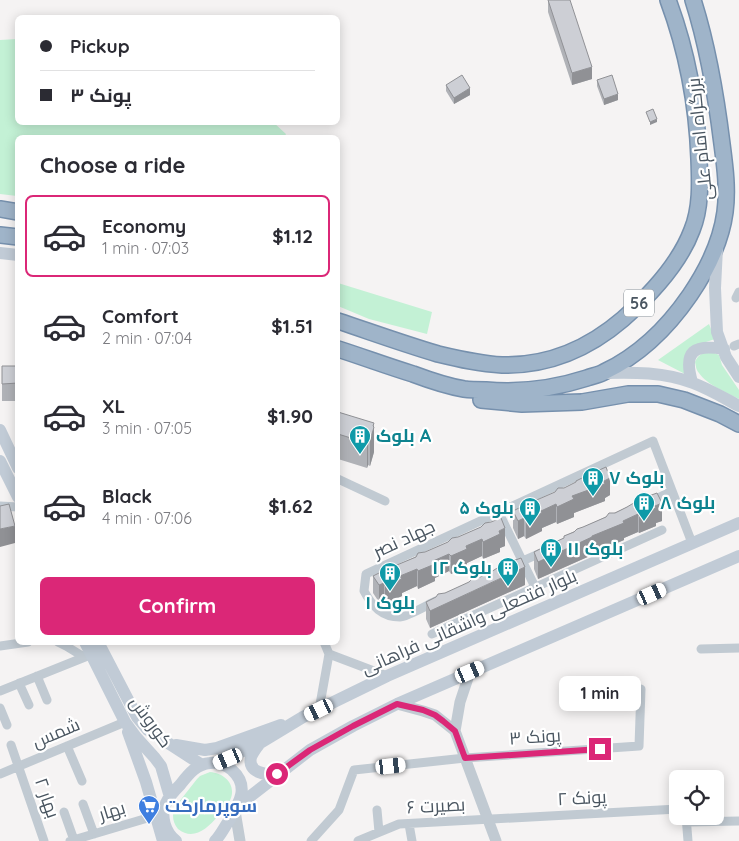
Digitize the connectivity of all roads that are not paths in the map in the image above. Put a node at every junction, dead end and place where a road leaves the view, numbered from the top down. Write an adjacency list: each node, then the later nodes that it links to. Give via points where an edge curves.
1 (668, 0): 10 (highway, بزرگراه امام علی / 56, via 682,42 695,105 699,204 692,231 677,260 638,305 615,326 583,347 538,362 502,365 421,349)
2 (693, 0): 7 (highway, بزرگراه امام علی / 56, via 710,64 726,175 727,194)
3 (0, 209): 4 (highway)
4 (15, 212)
5 (0, 235): 6 (highway)
6 (15, 237)
7 (718, 245): 11 (main road, via 715,288 717,332); 13 (highway, بزرگراه امام علی / 56, via 692,292 661,332 628,359)
8 (0, 253): 9 (main road)
9 (15, 255)
10 (340, 322)
11 (732, 346): 14 (main road, via 726,357); 16 (main road, via 702,347 694,351 689,366)
12 (340, 350): 15 (highway, بزرگراه امام علی / 56)
13 (603, 373): 15 (highway, بزرگراه امام علی / 56, via 565,385 510,392 463,389); 16 (main road, via 648,373)
14 (739, 377)
15 (431, 380): 18 (highway, via 469,398 522,404 658,394 684,400)
16 (692, 382): 17 (main road)
17 (739, 406)
18 (739, 424)
19 (0, 430): 21 (main road)
20 (0, 460): 23 (main road)
21 (15, 462)
22 (340, 481): 25 (street)
23 (15, 491)
24 (672, 491): 26 (street); 29 (street, جهاد نصر, via 653,441); 32 (street, جهاد نصر)
25 (385, 501)
26 (646, 503)
27 (0, 506): 28 (street)
28 (15, 507)
29 (499, 513): 35 (street); 38 (street, جهاد نصر, via 366,574 364,591 383,613 402,617)
30 (739, 522): 32 (main road, بلوار فتحعلی واشقانی فراهانی)
31 (662, 530): 37 (street)
32 (692, 543): 50 (main road, بلوار فتحعلی واشقانی فراهانی)
33 (549, 549): 35 (street)
34 (739, 556): 48 (main road)
35 (522, 561): 36 (street); 37 (street)
36 (505, 569)
37 (535, 587): 39 (street)
38 (445, 597)
39 (432, 634)
40 (15, 644): 43 (street)
41 (64, 645): 45 (street)
42 (325, 645): 47 (street)
43 (0, 646)
44 (739, 648): 46 (street)
45 (92, 649): 49 (street); 60 (main road, کوروش); 63 (main road, کوروش, via 137,717)
46 (701, 649)
47 (329, 654): 50 (street); 58 (street)
48 (470, 672): 55 (main road); 62 (street)
49 (37, 676): 51 (street); 54 (street)
50 (387, 676): 58 (main road, بلوار فتحعلی واشقانی فراهانی)
51 (20, 683): 53 (street); 56 (street)
52 (642, 689): 67 (street, پونک ۳, via 639,746)
53 (0, 691)
54 (47, 700)
55 (397, 704): 62 (street, via 435,715); 72 (main road, via 310,750)
56 (29, 705)
57 (0, 708): 61 (street)
58 (319, 710): 59 (main road, بلوار فتحعلی واشقانی فراهانی)
59 (303, 717): 63 (main road, via 206,750); 64 (main road, بلوار فتحعلی واشقانی فراهانی)
60 (125, 722): 66 (street, شمس); 74 (main road, کوروش, via 161,766); 80 (main road)
61 (7, 725)
62 (455, 731): 67 (street)
63 (164, 741): 69 (main road, کوروش)
64 (260, 743): 68 (main road, بلوار فتحعلی واشقانی فراهانی); 72 (main road, via 251,757 252,767 258,773)
65 (11, 745): 70 (street, بهار ۲)
66 (66, 746): 70 (street, شمس); 73 (street)
67 (465, 758): 81 (street); 94 (street, via 354,770 339,810)
68 (217, 763): 69 (main road); 76 (main road, via 231,770 240,782 242,790)
69 (202, 764): 74 (main road)
70 (19, 766): 71 (street, شمس); 89 (street, بهار ۲)
71 (0, 774)
72 (277, 774): 76 (main road)
73 (82, 781)
74 (170, 796): 80 (main road)
75 (83, 804): 87 (street)
76 (237, 808): 92 (main road); 93 (street)
77 (669, 809): 81 (street, پونک ۲)
78 (377, 810): 86 (street)
79 (64, 812): 88 (street)
80 (161, 818): 87 (street, بهار); 90 (main road); 91 (main road)
81 (488, 819): 84 (street, بصیرت ۶); 97 (street)
82 (724, 820): 83 (street)
83 (739, 821)
84 (409, 824): 86 (street, بصیرت ۶, via 398,824); 96 (street)
85 (687, 825): 98 (street)
86 (379, 832): 95 (street, بصیرت ۶)
87 (94, 834): 88 (street, بهار)
88 (72, 840)
89 (44, 841)
90 (164, 841)
91 (176, 841)
92 (215, 841)
93 (240, 841)
94 (311, 841)
95 (358, 841)
96 (412, 841)
97 (496, 841)
98 (688, 841)

